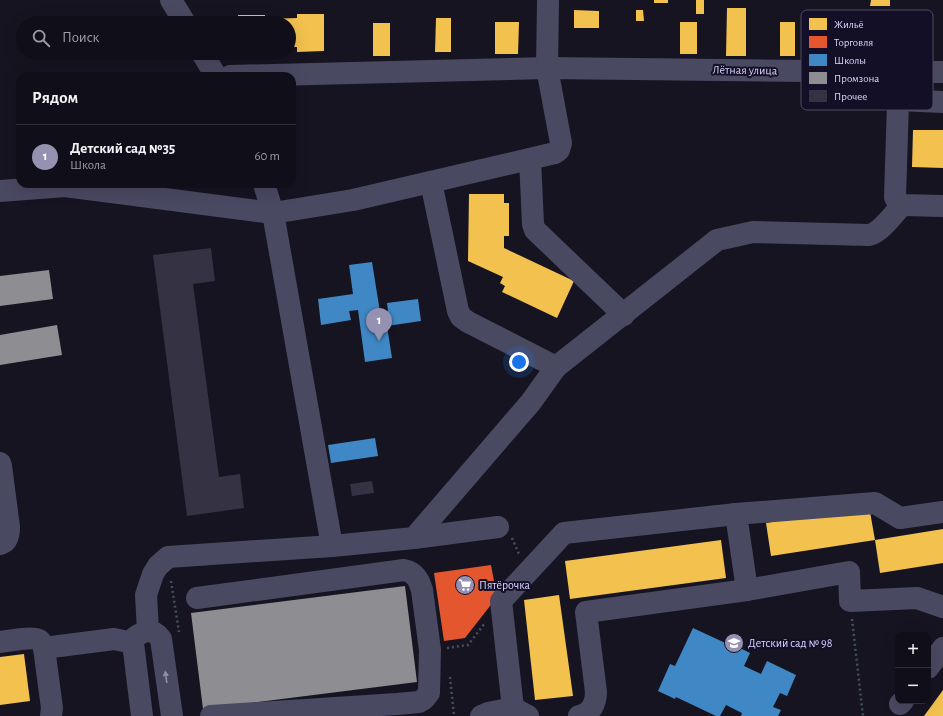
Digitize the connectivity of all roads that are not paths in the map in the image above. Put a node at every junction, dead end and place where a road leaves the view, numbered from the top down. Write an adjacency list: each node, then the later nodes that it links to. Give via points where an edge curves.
1 (171, 0): 3 (street)
2 (548, 0): 5 (street)
3 (181, 16)
4 (206, 60): 7 (street)
5 (546, 68): 6 (street, Лётная улица); 8 (street, Лётная улица); 12 (street, via 561,143 555,154)
6 (801, 71)
7 (214, 72)
8 (296, 74)
9 (933, 102): 10 (street)
10 (943, 102)
11 (898, 110): 18 (street, via 895,197)
12 (530, 160): 13 (street); 21 (street, via 535,230)
13 (431, 182): 20 (street, via 353,200); 22 (street, via 461,316)
14 (40, 188): 17 (street)
15 (82, 188): 20 (street)
16 (265, 188): 20 (street)
17 (0, 191)
18 (902, 205): 19 (street); 21 (street, via 878,231 869,235 753,232 717,240)
19 (943, 206)
20 (273, 212): 29 (street)
21 (624, 315): 22 (street)
22 (556, 367): 27 (street, via 531,402)
23 (0, 463): 28 (street, via 9,527 8,536)
24 (943, 512): 25 (street, via 900,518 875,502)
25 (736, 514): 30 (street); 41 (street, via 564,533 501,601)
26 (498, 527): 27 (street)
27 (414, 538): 29 (street)
28 (0, 544)
29 (332, 546): 35 (street, via 168,557 153,574 146,595)
30 (747, 590): 33 (street, via 850,572 850,601); 47 (street, via 586,612 596,699 589,712)
31 (943, 595): 33 (street)
32 (197, 598): 40 (street, via 411,571 420,582 422,590 430,650 429,693 424,699)
33 (917, 598): 34 (street)
34 (943, 607)
35 (140, 637): 37 (street); 43 (street); 44 (street, one-way to 35, via 161,639 157,634)
36 (0, 642): 37 (street, via 32,638 38,639)
37 (44, 648): 42 (street, via 52,708)
38 (943, 648): 39 (street)
39 (931, 664)
40 (396, 710): 45 (street)
41 (520, 712): 46 (street, via 488,713)
42 (50, 716)
43 (142, 716)
44 (172, 716)
45 (220, 716)
46 (481, 716)
47 (579, 716)

